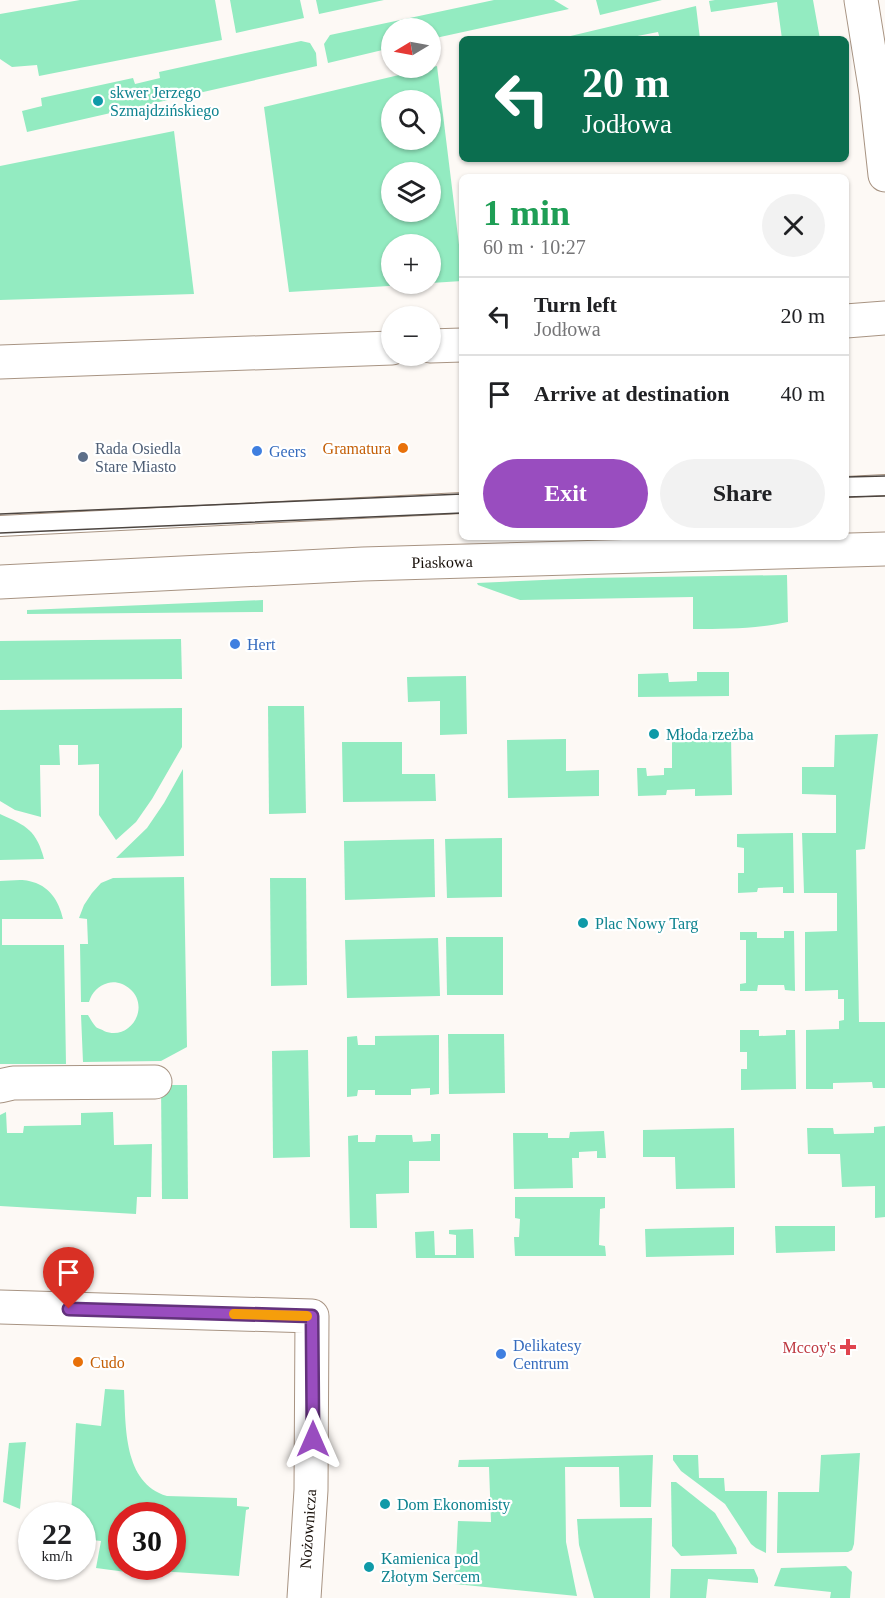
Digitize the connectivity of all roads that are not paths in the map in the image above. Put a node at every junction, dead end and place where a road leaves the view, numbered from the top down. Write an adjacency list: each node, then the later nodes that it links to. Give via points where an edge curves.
1 (861, 0): 2 (street)
2 (880, 93): 3 (street)
3 (885, 175)
4 (885, 318): 5 (street)
5 (849, 321)
6 (459, 345): 7 (street)
7 (441, 346)
8 (381, 348): 9 (street)
9 (0, 362)
10 (885, 485): 11 (lane)
11 (849, 487)
12 (459, 503): 13 (lane)
13 (0, 526)
14 (885, 549): 15 (street, Piaskowa, via 363,564)
15 (0, 582)
16 (155, 1082): 17 (street)
17 (0, 1086)
18 (0, 1307): 19 (street, Nożownicza, via 312,1316 311,1490)
19 (304, 1598)

